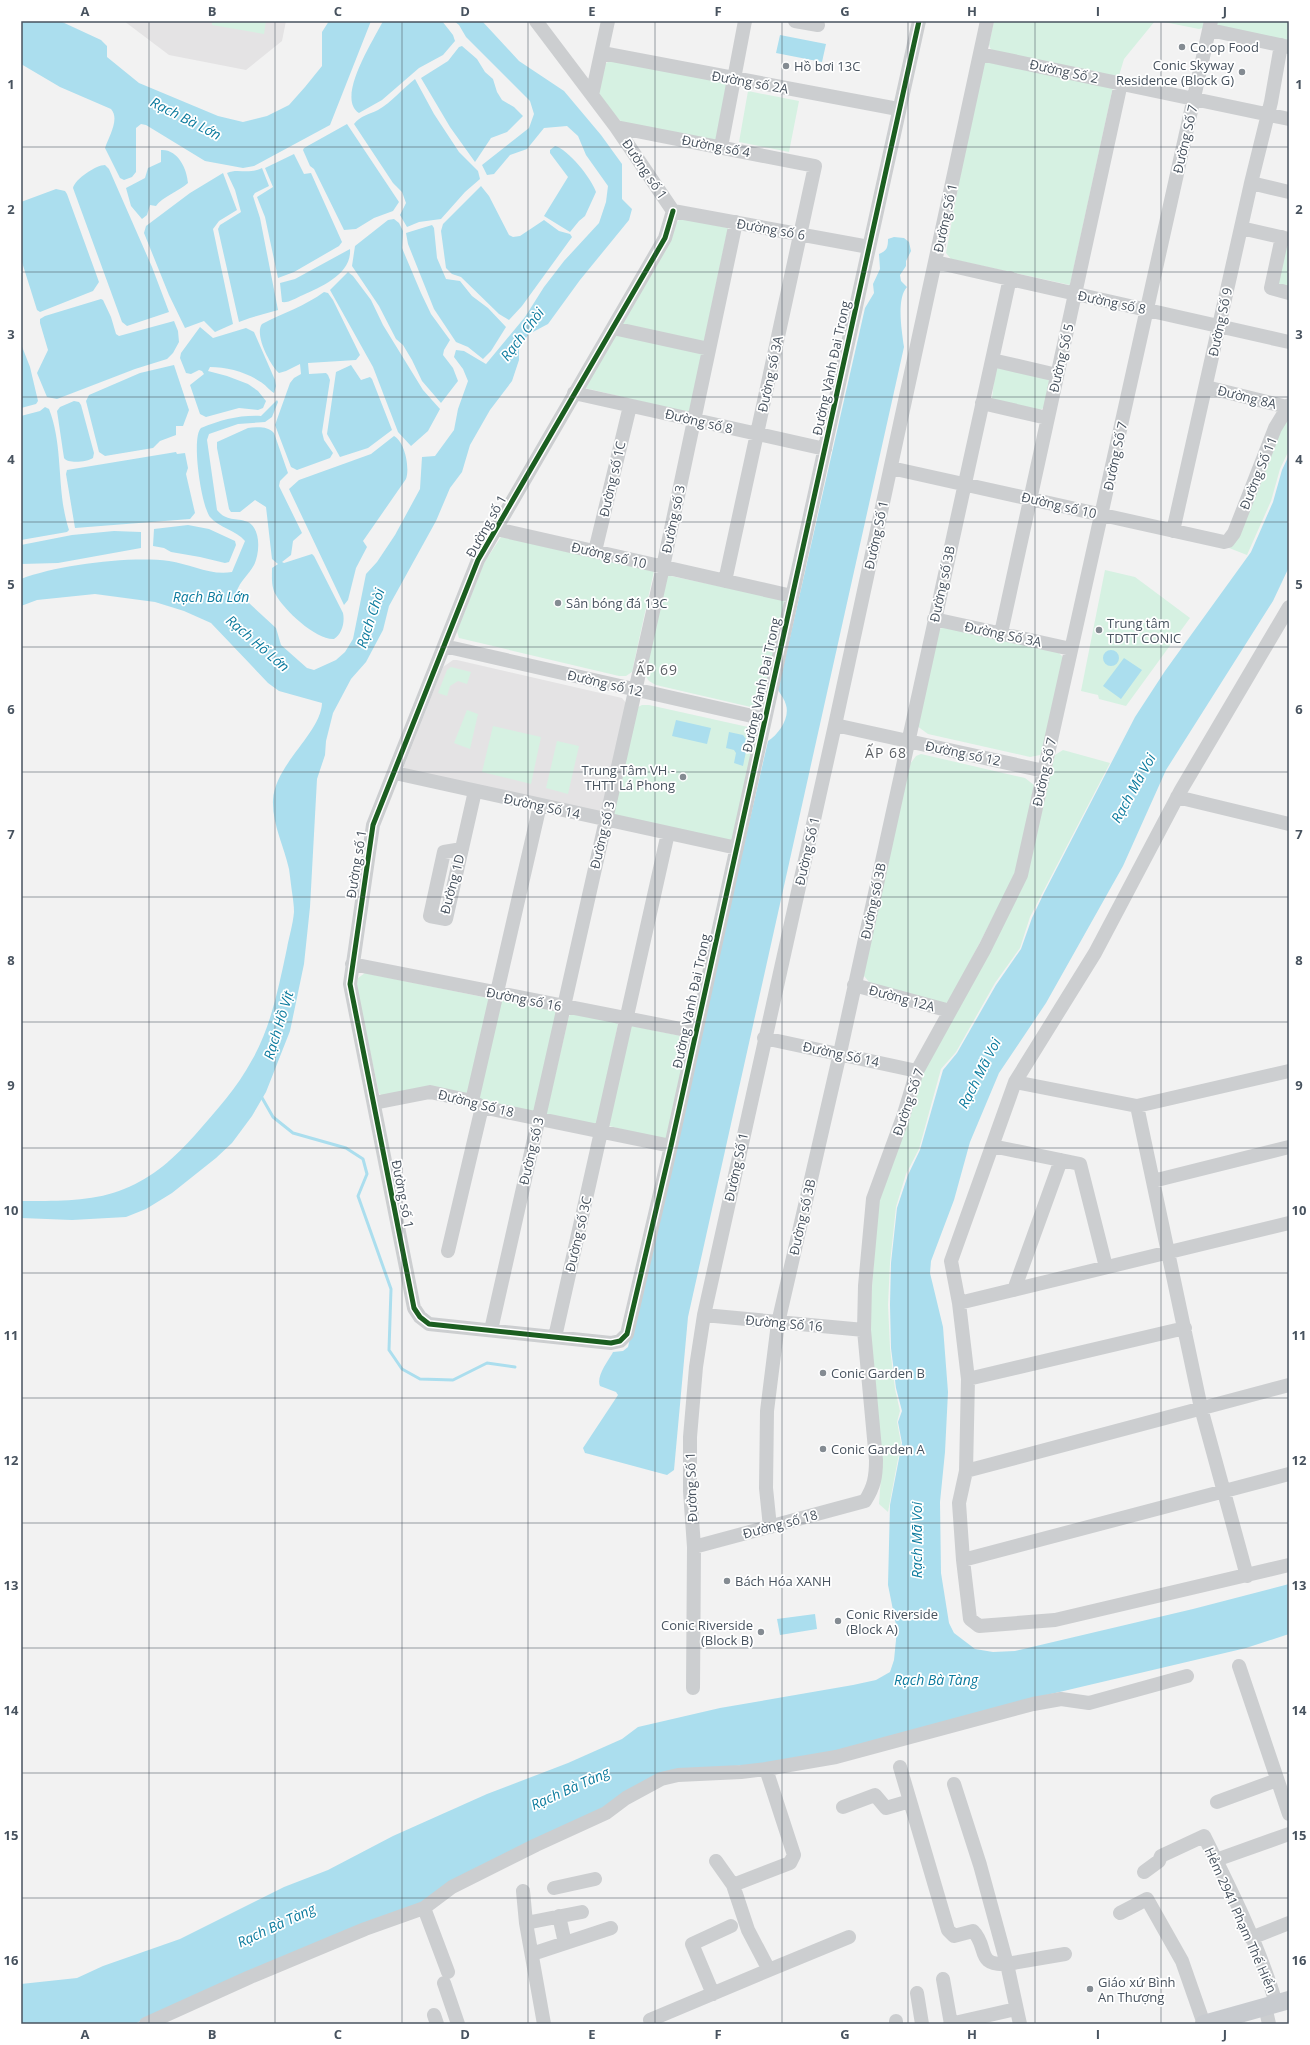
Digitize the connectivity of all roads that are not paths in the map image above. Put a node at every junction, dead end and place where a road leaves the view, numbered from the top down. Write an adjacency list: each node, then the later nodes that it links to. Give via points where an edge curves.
1 (536, 21): 14 (street, Đường số 1)
2 (608, 21): 10 (street)
3 (745, 21): 12 (street)
4 (795, 21): 8 (street)
5 (919, 21): 16 (street, Đường Vành Đai Trong)
6 (987, 21): 11 (street, Đường Số 1)
7 (1210, 25): 9 (street); 15 (street, Đường Số 7)
8 (818, 26)
9 (1285, 46): 17 (street, Đường Số 9)
10 (602, 53): 12 (street, Đường số 2A); 14 (street)
11 (980, 54): 13 (street, Đường Số 2); 30 (street, Đường Số 1)
12 (734, 79): 16 (street, Đường số 2A); 20 (street)
13 (1121, 83): 15 (street, Đường Số 2); 33 (street, Đường Số 5)
14 (592, 95): 19 (street, Đường số 1)
15 (1194, 99): 17 (street, Đường Số 2); 34 (street, Đường Số 7)
16 (898, 109): 29 (street, Đường Vành Đai Trong)
17 (1267, 114): 18 (street, Đường Số 2); 22 (street, Đường Số 9)
18 (1289, 119)
19 (616, 127): 20 (street, Đường số 4); 24 (street, Đường số 1)
20 (721, 147): 21 (street, Đường số 4)
21 (815, 166): 27 (street, Đường số 3A)
22 (1251, 183): 23 (street); 26 (street, Đường Số 9)
23 (1289, 192)
24 (673, 211): 25 (street, Đường số 6); 36 (street, Đường số 1, via 665,238)
25 (736, 222): 27 (street, Đường số 6); 38 (street, Đường số 3)
26 (1241, 228): 28 (street); 35 (street, Đường Số 9)
27 (800, 234): 29 (street, Đường số 6); 48 (street, Đường số 3A)
28 (1286, 238): 32 (street, via 1271,288)
29 (869, 247): 49 (street, Đường Vành Đai Trong)
30 (935, 262): 31 (street, Đường số 8); 50 (street, Đường Số 1)
31 (1010, 278): 33 (street, Đường số 8); 39 (street, Đường số 3B)
32 (1289, 293)
33 (1076, 294): 34 (street, Đường số 8); 40 (street, Đường Số 5)
34 (1147, 310): 35 (street, Đường số 8); 53 (street, Đường Số 7)
35 (1219, 326): 37 (street, Đường số 8); 41 (street, Đường Số 9)
36 (612, 328): 38 (street); 42 (street, Đường số 1)
37 (1289, 342)
38 (709, 349): 47 (street, Đường số 3)
39 (992, 360): 40 (street); 43 (street, Đường số 3B)
40 (1056, 375): 46 (street, Đường Số 5)
41 (1206, 387): 45 (street, Đường 8A); 55 (street, Đường Số 9)
42 (574, 393): 44 (street, Đường số 8); 54 (street, Đường số 1)
43 (982, 403): 46 (street); 51 (street, Đường số 3B)
44 (630, 406): 47 (street, Đường số 8); 57 (street, Đường số 1C)
45 (1288, 406): 56 (street, Đường Số 11, via 1276,428 1234,533)
46 (1047, 418): 52 (street, Đường Số 5)
47 (694, 420): 48 (street, Đường số 8); 58 (street, Đường số 3)
48 (758, 434): 49 (street, Đường số 8); 59 (street, Đường số 3A)
49 (824, 448): 60 (street, Đường Vành Đai Trong)
50 (891, 468): 51 (street, Đường số 10); 68 (street, Đường Số 1)
51 (964, 483): 52 (street, Đường số 10); 62 (street, Đường số 3B)
52 (1029, 498): 53 (street, Đường số 10); 63 (street, Đường Số 5)
53 (1102, 515): 55 (street, Đường số 10); 65 (street, Đường Số 7)
54 (496, 529): 57 (street, Đường số 10); 64 (street, Đường số 1, via 478,560)
55 (1174, 531): 56 (street, Đường số 10)
56 (1228, 541)
57 (595, 552): 58 (street, Đường số 10)
58 (663, 567): 59 (street, Đường số 10); 66 (street, Đường số 3)
59 (725, 581): 60 (street, Đường số 10)
60 (792, 596): 67 (street, Đường Vành Đai Trong)
61 (1289, 607): 73 (street)
62 (934, 619): 63 (street, Đường Số 3A); 69 (street, Đường số 3B)
63 (1001, 633): 65 (street, Đường Số 3A)
64 (444, 646): 66 (street, Đường số 12); 71 (street, Đường số 1)
65 (1071, 649): 70 (street, Đường Số 7)
66 (635, 690): 67 (street, Đường số 12); 75 (street, Đường số 3)
67 (765, 719): 78 (street, Đường Vành Đai Trong)
68 (835, 726): 69 (street, Đường số 12); 87 (street, Đường Số 1)
69 (908, 741): 70 (street, Đường số 12); 81 (street, Đường số 3B)
70 (1044, 771): 84 (street, Đường Số 7, via 1021,875 985,948)
71 (395, 773): 72 (street, Đường Số 14); 80 (street, Đường số 1, via 374,825)
72 (475, 791): 74 (street, Đường Số 14); 79 (street, Đường 1D)
73 (1177, 797): 76 (street); 91 (street, via 1095,953)
74 (540, 805): 75 (street, Đường Số 14); 82 (street)
75 (605, 819): 77 (street, Đường Số 14); 83 (street, Đường số 3)
76 (1289, 824)
77 (668, 833): 78 (street, Đường Số 14); 85 (street)
78 (736, 848): 86 (street, Đường Vành Đai Trong)
79 (462, 849)
80 (352, 964): 82 (street, Đường số 16); 92 (street, Đường số 1, via 350,984)
81 (854, 985): 84 (street, Đường 12A); 88 (street, Đường số 3B)
82 (496, 993): 83 (street, Đường số 16); 93 (street)
83 (564, 1007): 85 (street, Đường số 16); 95 (street, Đường số 3)
84 (950, 1010): 89 (street, Đường Số 7)
85 (626, 1019): 86 (street, Đường số 16); 96 (street)
86 (696, 1032): 97 (street, Đường Vành Đai Trong)
87 (764, 1038): 88 (street, Đường Số 14); 108 (street, Đường Số 1)
88 (840, 1053): 89 (street, Đường Số 14); 109 (street, Đường số 3B)
89 (917, 1071): 112 (street, Đường Số 7, via 901,1124 873,1199 865,1286)
90 (1289, 1071): 94 (street)
91 (1015, 1082): 94 (street); 98 (street)
92 (374, 1103): 93 (street, Đường Số 18, via 430,1092); 111 (street, Đường số 1, via 414,1308 420,1318 429,1324)
93 (477, 1104): 95 (street, Đường Số 18); 103 (street)
94 (1137, 1106): 101 (street)
95 (539, 1118): 96 (street, Đường Số 18); 111 (street, Đường số 3)
96 (601, 1132): 97 (street, Đường Số 18); 113 (street, Đường số 3C)
97 (671, 1146): 114 (street, Đường Vành Đai Trong, via 627,1334 620,1341)
98 (992, 1146): 100 (street); 107 (street, via 951,1261)
99 (1289, 1147): 101 (street)
100 (1061, 1160): 105 (street, via 1080,1164); 106 (street)
101 (1154, 1181): 104 (street)
102 (1289, 1223): 104 (street)
103 (448, 1251)
104 (1169, 1252): 105 (street); 110 (street)
105 (1106, 1267): 106 (street)
106 (1014, 1290): 107 (street)
107 (959, 1303): 115 (street)
108 (704, 1315): 109 (street, Đường Số 16); 123 (street, Đường Số 1, via 696,1367 690,1437)
109 (778, 1323): 112 (street, Đường Số 16); 122 (street, Đường số 3B, via 767,1411 766,1488)
110 (1185, 1328): 115 (street); 117 (street)
111 (491, 1330): 113 (street, Đường số 1)
112 (864, 1330): 121 (street, Đường Số 7, via 876,1477 874,1487)
113 (555, 1337): 114 (street, Đường số 1)
114 (611, 1344)
115 (968, 1379): 118 (street)
116 (1289, 1385): 117 (street)
117 (1201, 1408): 118 (street); 120 (street)
118 (966, 1471): 124 (street, via 959,1503)
119 (1289, 1474): 120 (street)
120 (1224, 1491): 124 (street); 126 (street)
121 (865, 1501): 122 (street, Đường số 18)
122 (770, 1527): 123 (street, Đường số 18)
123 (694, 1547): 129 (street, Đường Số 1)
124 (963, 1560): 126 (street, via 970,1619 979,1626 1055,1620)
125 (1289, 1565): 126 (street)
126 (1247, 1576)
127 (1239, 1666): 132 (street)
128 (1187, 1676): 131 (street, via 1089,1703 1061,1698 1033,1704 836,1756)
129 (693, 1688)
130 (900, 1768): 134 (street)
131 (766, 1769): 143 (street, via 794,1855 790,1863); 146 (street, via 678,1775 661,1779 626,1798 606,1813 452,1887)
132 (1277, 1780): 135 (street); 137 (street)
133 (954, 1784): 159 (street, via 980,1865)
134 (910, 1801): 136 (street, via 886,1808 875,1795); 159 (street, via 948,1930 954,1936 972,1931 989,1961 994,1965)
135 (1217, 1802)
136 (843, 1807)
137 (1289, 1814)
138 (1289, 1834): 139 (street)
139 (1216, 1860): 141 (street, Hẻm 2941 Phạm Thế Hiển, via 1204,1836 1161,1856 1159,1862); 155 (street, Hẻm 2941 Phạm Thế Hiển)
140 (716, 1861): 143 (street)
141 (1144, 1872)
142 (595, 1879): 144 (street)
143 (733, 1885): 160 (street, via 748,1930)
144 (554, 1888)
145 (523, 1891): 150 (street)
146 (424, 1908): 167 (street, via 250,1977); 168 (street)
147 (582, 1912): 149 (street)
148 (1120, 1913): 173 (street, via 1147,1899 1182,1961)
149 (559, 1916): 150 (street); 156 (street)
150 (526, 1923): 157 (street)
151 (1289, 1923): 155 (street)
152 (731, 1926): 163 (street, via 692,1944)
153 (611, 1928): 156 (street)
154 (850, 1937): 160 (street)
155 (1251, 1938): 164 (street, Hẻm 2941 Phạm Thế Hiển)
156 (565, 1943): 157 (street)
157 (532, 1954): 169 (street)
158 (1065, 1954): 159 (street)
159 (1007, 1964): 165 (street)
160 (769, 1970): 163 (street)
161 (943, 1980): 171 (street)
162 (917, 1992): 170 (street)
163 (713, 1994): 166 (street)
164 (1277, 2003): 173 (main road); 174 (street, Hẻm 2941 Phạm Thế Hiển)
165 (1016, 2009): 171 (street); 172 (street)
166 (650, 2020)
167 (146, 2024)
168 (458, 2024)
169 (544, 2024)
170 (922, 2024)
171 (951, 2024)
172 (1020, 2024)
173 (1204, 2024)
174 (1269, 2024)

